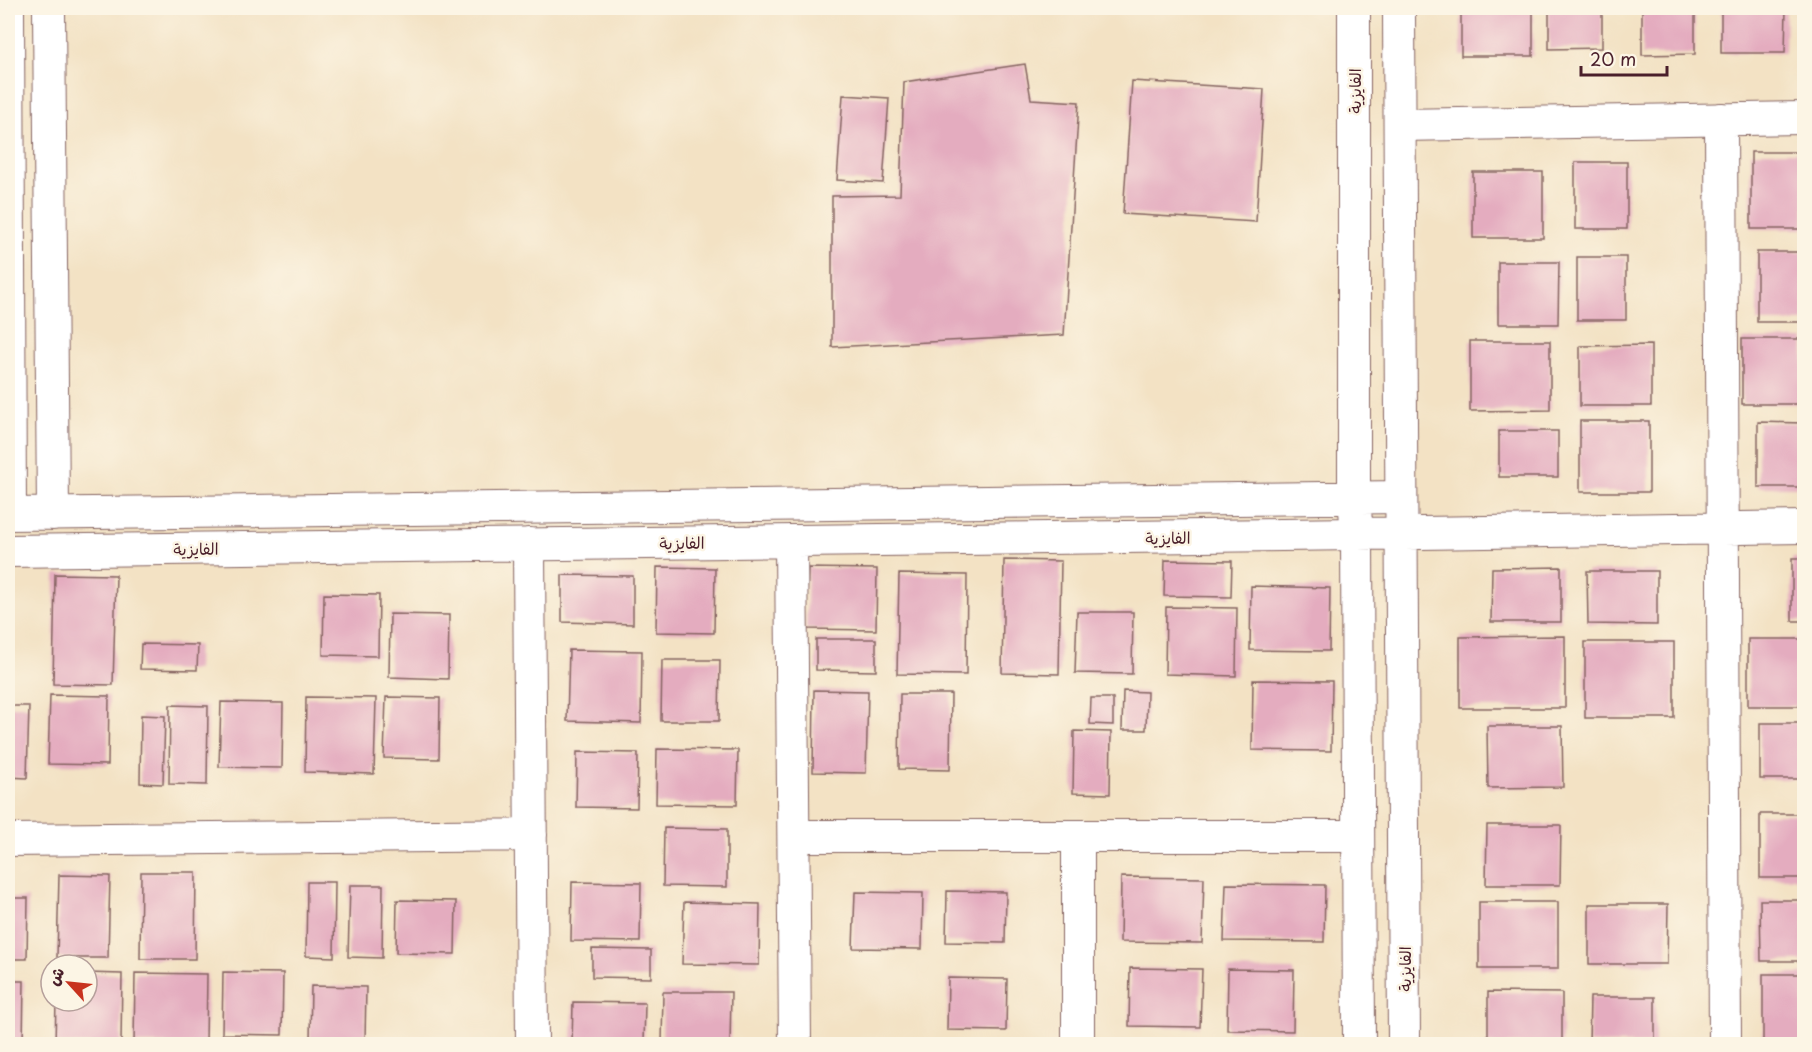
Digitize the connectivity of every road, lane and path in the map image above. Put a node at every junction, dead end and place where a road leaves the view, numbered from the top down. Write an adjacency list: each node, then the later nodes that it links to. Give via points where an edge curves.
1 (8, 8): 8 (street)
2 (49, 8): 12 (street)
3 (1354, 8): 10 (street, الفايزية)
4 (1399, 8): 7 (street, الفايزية)
5 (1804, 118): 6 (street)
6 (1720, 119): 7 (street); 14 (street)
7 (1400, 125): 9 (street, الفايزية)
8 (9, 198): 11 (street)
9 (1401, 497): 10 (street); 16 (street, الفايزية)
10 (1354, 498): 12 (street); 15 (street, الفايزية)
11 (9, 514): 12 (street)
12 (53, 514)
13 (1804, 527): 14 (street)
14 (1723, 528): 16 (street); 30 (street)
15 (1357, 534): 16 (street, الفايزية); 17 (street, الفايزية); 23 (street, الفايزية)
16 (1402, 534): 29 (street, الفايزية)
17 (791, 541): 18 (street, الفايزية); 21 (street)
18 (529, 544): 19 (street, الفايزية); 20 (street)
19 (8, 550)
20 (531, 835): 24 (street); 25 (street)
21 (794, 836): 22 (street); 26 (street)
22 (1078, 836): 23 (street); 27 (street)
23 (1358, 836): 28 (street, الفايزية)
24 (8, 840)
25 (532, 1044)
26 (795, 1044)
27 (1078, 1044)
28 (1359, 1044)
29 (1404, 1044)
30 (1725, 1044)

